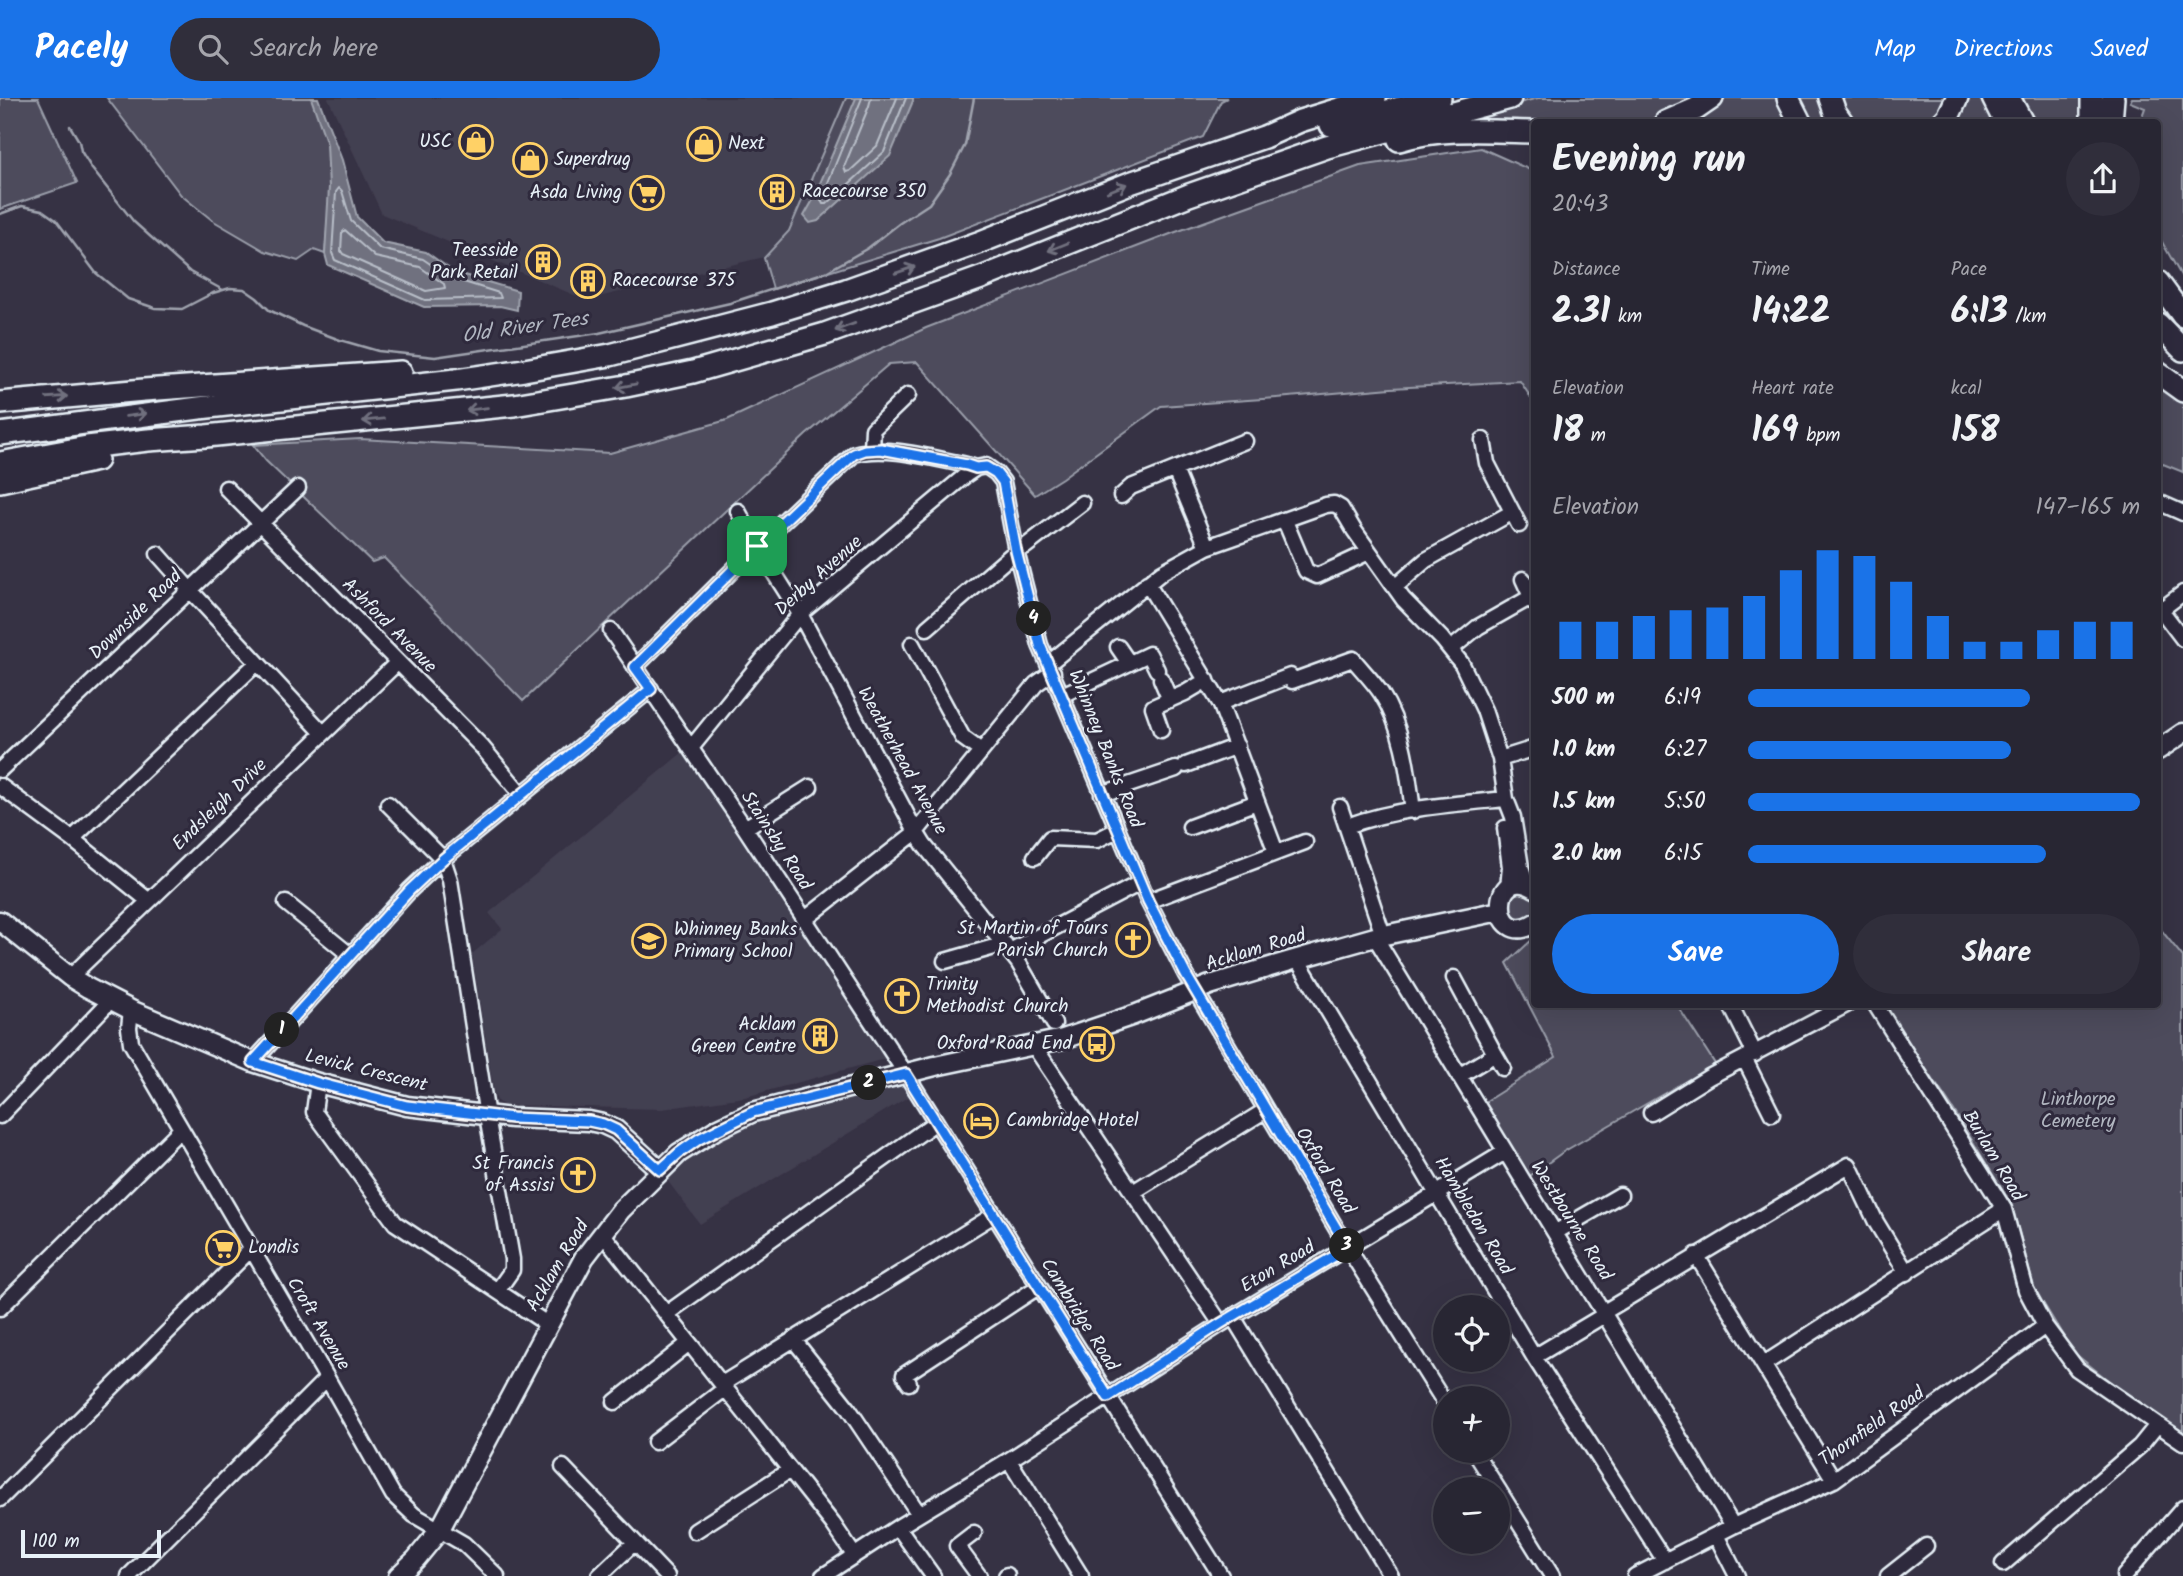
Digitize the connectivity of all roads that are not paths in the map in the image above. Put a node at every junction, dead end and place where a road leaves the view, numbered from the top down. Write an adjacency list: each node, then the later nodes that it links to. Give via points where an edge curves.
1 (1375, 98): 21 (highway)
2 (1440, 98): 21 (highway, via 1297,135)
3 (1510, 98): 23 (highway, via 1328,147)
4 (1712, 98): 12 (highway)
5 (1788, 98): 13 (highway)
6 (1830, 98): 14 (highway)
7 (1957, 98): 15 (highway)
8 (1993, 98): 16 (highway)
9 (2009, 98): 17 (highway)
10 (2092, 98): 18 (highway)
11 (2113, 98): 19 (highway)
12 (1673, 119)
13 (1798, 119)
14 (1840, 119)
15 (1946, 119)
16 (2004, 119)
17 (2020, 119)
18 (2092, 119)
19 (2111, 119)
20 (1531, 135): 22 (highway, via 1468,131 1425,135)
21 (1264, 137): 28 (highway, one-way to 21, via 919,265)
22 (1359, 152): 23 (highway); 24 (highway, via 1182,208)
23 (1253, 174): 24 (highway)
24 (1122, 222): 41 (highway, one-way to 41, via 825,334 693,372 513,405)
25 (2161, 286): 27 (highway)
26 (2161, 300): 29 (highway)
27 (2183, 316)
28 (722, 325): 35 (highway, via 598,357); 37 (highway, via 488,364)
29 (2183, 325)
30 (2161, 327): 32 (highway)
31 (2161, 347): 33 (highway)
32 (2183, 350)
33 (2183, 367)
34 (2161, 375): 36 (highway)
35 (358, 390): 37 (highway); 40 (highway, one-way to 35)
36 (2183, 391)
37 (114, 393): 39 (highway, one-way to 37)
38 (908, 395): 44 (street, via 873,429)
39 (0, 403)
40 (0, 434)
41 (206, 436): 45 (highway, via 87,447); 48 (highway, via 150,452)
42 (1483, 440): 66 (street, via 1487,463 1515,519 1426,560)
43 (1245, 441): 47 (street)
44 (872, 449): 46 (street); 58 (street, via 854,454)
45 (0, 463)
46 (976, 468): 60 (street, Whinney Banks Road, via 986,467 1003,482); 72 (street, Derby Avenue)
47 (1174, 470): 51 (street, via 1131,487); 59 (street)
48 (0, 481)
49 (226, 488): 57 (street, Ashford Avenue)
50 (298, 488): 57 (street, Downside Road)
51 (1121, 496)
52 (1082, 503): 60 (street)
53 (2161, 503): 55 (street)
54 (738, 511): 58 (street, Weatherhead Avenue)
55 (2183, 513)
56 (1285, 521): 59 (street); 61 (street, via 1334,504); 61 (street, via 1306,571 1317,576)
57 (261, 522): 65 (street, Downside Road); 79 (street, Ashford Avenue)
58 (757, 546): 72 (street, Weatherhead Avenue); 82 (street)
59 (1208, 547): 64 (street)
60 (1016, 551): 73 (street); 83 (street, Whinney Banks Road, via 1040,645)
61 (1369, 552): 66 (street)
62 (158, 554): 65 (street)
63 (1523, 579): 68 (street)
64 (1147, 583): 83 (street); 84 (street)
65 (190, 590): 80 (street); 98 (street, Downside Road)
66 (1399, 593): 78 (street)
67 (2183, 593): 70 (street)
68 (1531, 597)
69 (1531, 602): 78 (street, via 1478,627)
70 (2161, 608)
71 (2161, 612): 75 (street)
72 (800, 614): 93 (street, Derby Avenue); 112 (street, Weatherhead Avenue)
73 (927, 628)
74 (611, 631): 82 (street, Stainsby Road)
75 (2183, 639)
76 (912, 644): 96 (street, via 963,738)
77 (1118, 647): 81 (street)
78 (1451, 649): 97 (street, via 1484,710)
79 (398, 662): 91 (street, Endsleigh Drive); 101 (street, Ashford Avenue, via 482,747)
80 (257, 663): 91 (street); 113 (street)
81 (1129, 663): 86 (street); 87 (street, via 1149,654)
82 (635, 667): 85 (street, Stainsby Road)
83 (1051, 668): 86 (street, Whinney Banks Road); 96 (street)
84 (1207, 680): 87 (street); 88 (street)
85 (651, 689): 93 (street, Stainsby Road); 101 (street)
86 (1062, 695): 102 (street, Whinney Banks Road)
87 (1170, 699): 89 (street, via 1153,707)
88 (1220, 703): 92 (street); 107 (street, via 1353,659 1388,708 1405,752)
89 (1161, 730)
90 (2182, 732): 94 (main road)
91 (323, 733): 121 (street, Endsleigh Drive)
92 (1237, 746): 102 (street); 104 (street)
93 (691, 748): 110 (street, Stainsby Road)
94 (2161, 748)
95 (1531, 749): 97 (street)
96 (981, 751): 112 (street)
97 (1500, 759): 103 (street)
98 (0, 770)
99 (0, 786): 113 (street)
100 (810, 787): 110 (street)
101 (521, 794): 117 (street)
102 (1102, 794): 111 (street, Whinney Banks Road)
103 (1506, 799): 107 (street); 119 (street, via 1521,867); 120 (street)
104 (1257, 802): 109 (street); 115 (street)
105 (388, 804): 117 (street)
106 (1340, 807): 108 (street, Westbourne Road)
107 (1413, 811): 108 (street)
108 (1347, 826): 128 (street, Westbourne Road)
109 (1191, 827)
110 (745, 828): 125 (street, Stainsby Road)
111 (1117, 830): 116 (street, via 1097,840 1051,838); 118 (street, Whinney Banks Road)
112 (916, 832): 125 (street); 129 (street, Weatherhead Avenue)
113 (72, 839): 121 (street)
114 (1306, 842): 115 (street)
115 (1276, 852): 122 (street)
116 (1035, 857)
117 (443, 859): 130 (street); 154 (street)
118 (1140, 884): 122 (street, Whinney Banks Road); 129 (street)
119 (1531, 886): 120 (main road, via 1520,883)
120 (1507, 888): 124 (main road)
121 (149, 901): 133 (street, Endsleigh Drive)
122 (1148, 901): 135 (street, Whinney Banks Road)
123 (286, 903): 130 (street)
124 (1500, 911): 127 (main road, via 1515,927); 128 (main road, Acklam Road)
125 (804, 920): 147 (street, Stainsby Road)
126 (0, 921): 133 (main road, Levick Crescent)
127 (1531, 925)
128 (1379, 936): 131 (main road, Acklam Road); 148 (street, Westbourne Road)
129 (1008, 947): 132 (street); 141 (street, Weatherhead Avenue)
130 (350, 955): 145 (street)
131 (1297, 959): 135 (main road, Acklam Road); 160 (street, Hambledon Road)
132 (945, 961)
133 (70, 977): 136 (main road, Levick Crescent)
134 (1454, 978): 143 (street)
135 (1195, 991): 142 (main road, Acklam Road, via 1100,1027); 150 (street, Oxford Road)
136 (111, 1000): 140 (main road, Levick Crescent); 153 (street)
137 (1732, 1008): 144 (street)
138 (1841, 1008): 144 (street)
139 (1878, 1008): 162 (street, Burlam Road)
140 (131, 1010): 145 (main road, Levick Crescent); 156 (street, Croft Avenue, via 131,1043)
141 (1054, 1018)
142 (1034, 1045): 147 (main road, Acklam Road); 159 (street)
143 (1495, 1054): 146 (street); 148 (street)
144 (1750, 1057): 151 (street); 152 (street)
145 (253, 1062): 149 (main road, Levick Crescent)
146 (1503, 1068)
147 (906, 1074): 155 (street, Cambridge Road); 158 (main road, Acklam Road, via 753,1112 699,1139)
148 (1459, 1076): 157 (street, Westbourne Road)
149 (318, 1083): 154 (main road, Levick Crescent, via 407,1106); 171 (street, via 314,1112 395,1223)
150 (1266, 1110): 159 (street); 166 (street, Oxford Road)
151 (1651, 1113)
152 (1772, 1114)
153 (0, 1116)
154 (487, 1116): 158 (main road, Levick Crescent, via 603,1124); 171 (street, via 512,1259 512,1270)
155 (936, 1122): 163 (street, Cambridge Road); 174 (street)
156 (181, 1129): 167 (street, Croft Avenue); 172 (street)
157 (1505, 1152): 160 (street, Eton Road); 165 (street, Westbourne Road)
158 (660, 1170): 164 (main road, Acklam Road)
159 (1133, 1192): 175 (street)
160 (1437, 1194): 166 (street, Eton Road); 180 (street, Hambledon Road)
161 (1620, 1195): 165 (street)
162 (2004, 1209): 169 (street); 177 (street, Burlam Road, via 2026,1290)
163 (993, 1215): 170 (street, Cambridge Road); 178 (street)
164 (602, 1233): 174 (street); 176 (main road, Acklam Road)
165 (1556, 1233): 173 (street, Westbourne Road)
166 (1348, 1248): 175 (street, Eton Road); 185 (street, Oxford Road)
167 (251, 1249): 182 (street, Croft Avenue); 195 (street)
168 (1696, 1255): 169 (street, via 1849,1165); 173 (street); 181 (street)
169 (1907, 1273): 181 (street)
170 (1038, 1287): 183 (street, via 904,1375); 186 (street, Cambridge Road)
171 (498, 1290): 176 (street)
172 (0, 1308)
173 (1605, 1313): 180 (street); 199 (street, Westbourne Road)
174 (666, 1314): 179 (street)
175 (1226, 1320): 186 (street, Eton Road); 220 (street)
176 (547, 1324): 201 (main road, Acklam Road)
177 (2045, 1326): 188 (street, Burlam Road, via 2077,1369); 194 (street, Thornfield Road)
178 (793, 1339): 184 (street); 198 (street, via 848,1408)
179 (690, 1343): 184 (street); 187 (street)
180 (1534, 1357): 208 (street, Hambledon Road)
181 (1764, 1364): 194 (street)
182 (327, 1378): 201 (street, Croft Avenue, via 393,1495); 212 (street)
183 (909, 1383)
184 (724, 1386): 189 (street); 193 (street)
185 (1434, 1386)
186 (1108, 1397): 191 (street, Eton Road); 211 (street, Cambridge Road)
187 (615, 1402)
188 (2157, 1424): 190 (street, Burlam Road); 209 (street, via 2140,1446)
189 (655, 1442)
190 (2183, 1443)
191 (1009, 1460): 198 (street, Eton Road); 219 (street)
192 (563, 1466): 205 (street)
193 (790, 1470): 202 (street); 207 (street)
194 (1834, 1480): 199 (street, Thornfield Road)
195 (0, 1499)
196 (1510, 1508): 221 (street)
197 (2183, 1508): 225 (street)
198 (919, 1514): 200 (street, Eton Road)
199 (1733, 1526): 204 (street, Thornfield Road)
200 (898, 1527): 207 (street, Eton Road); 218 (street)
201 (439, 1531): 213 (main road, Acklam Road); 214 (street, Croft Avenue, via 464,1544)
202 (695, 1531)
203 (974, 1533): 210 (street, via 957,1546)
204 (1716, 1535): 208 (street, Thornfield Road); 223 (street)
205 (634, 1543): 215 (street); 216 (street)
206 (1926, 1546): 224 (street)
207 (854, 1555): 217 (street, Eton Road)
208 (1665, 1561): 222 (street, Thornfield Road)
209 (2003, 1564)
210 (972, 1573)
211 (1213, 1574)
212 (129, 1576)
213 (398, 1576)
214 (497, 1576)
215 (599, 1576)
216 (667, 1576)
217 (823, 1576)
218 (933, 1576)
219 (1081, 1576)
220 (1391, 1576)
221 (1552, 1576)
222 (1634, 1576)
223 (1737, 1576)
224 (1888, 1576)
225 (2124, 1576)

